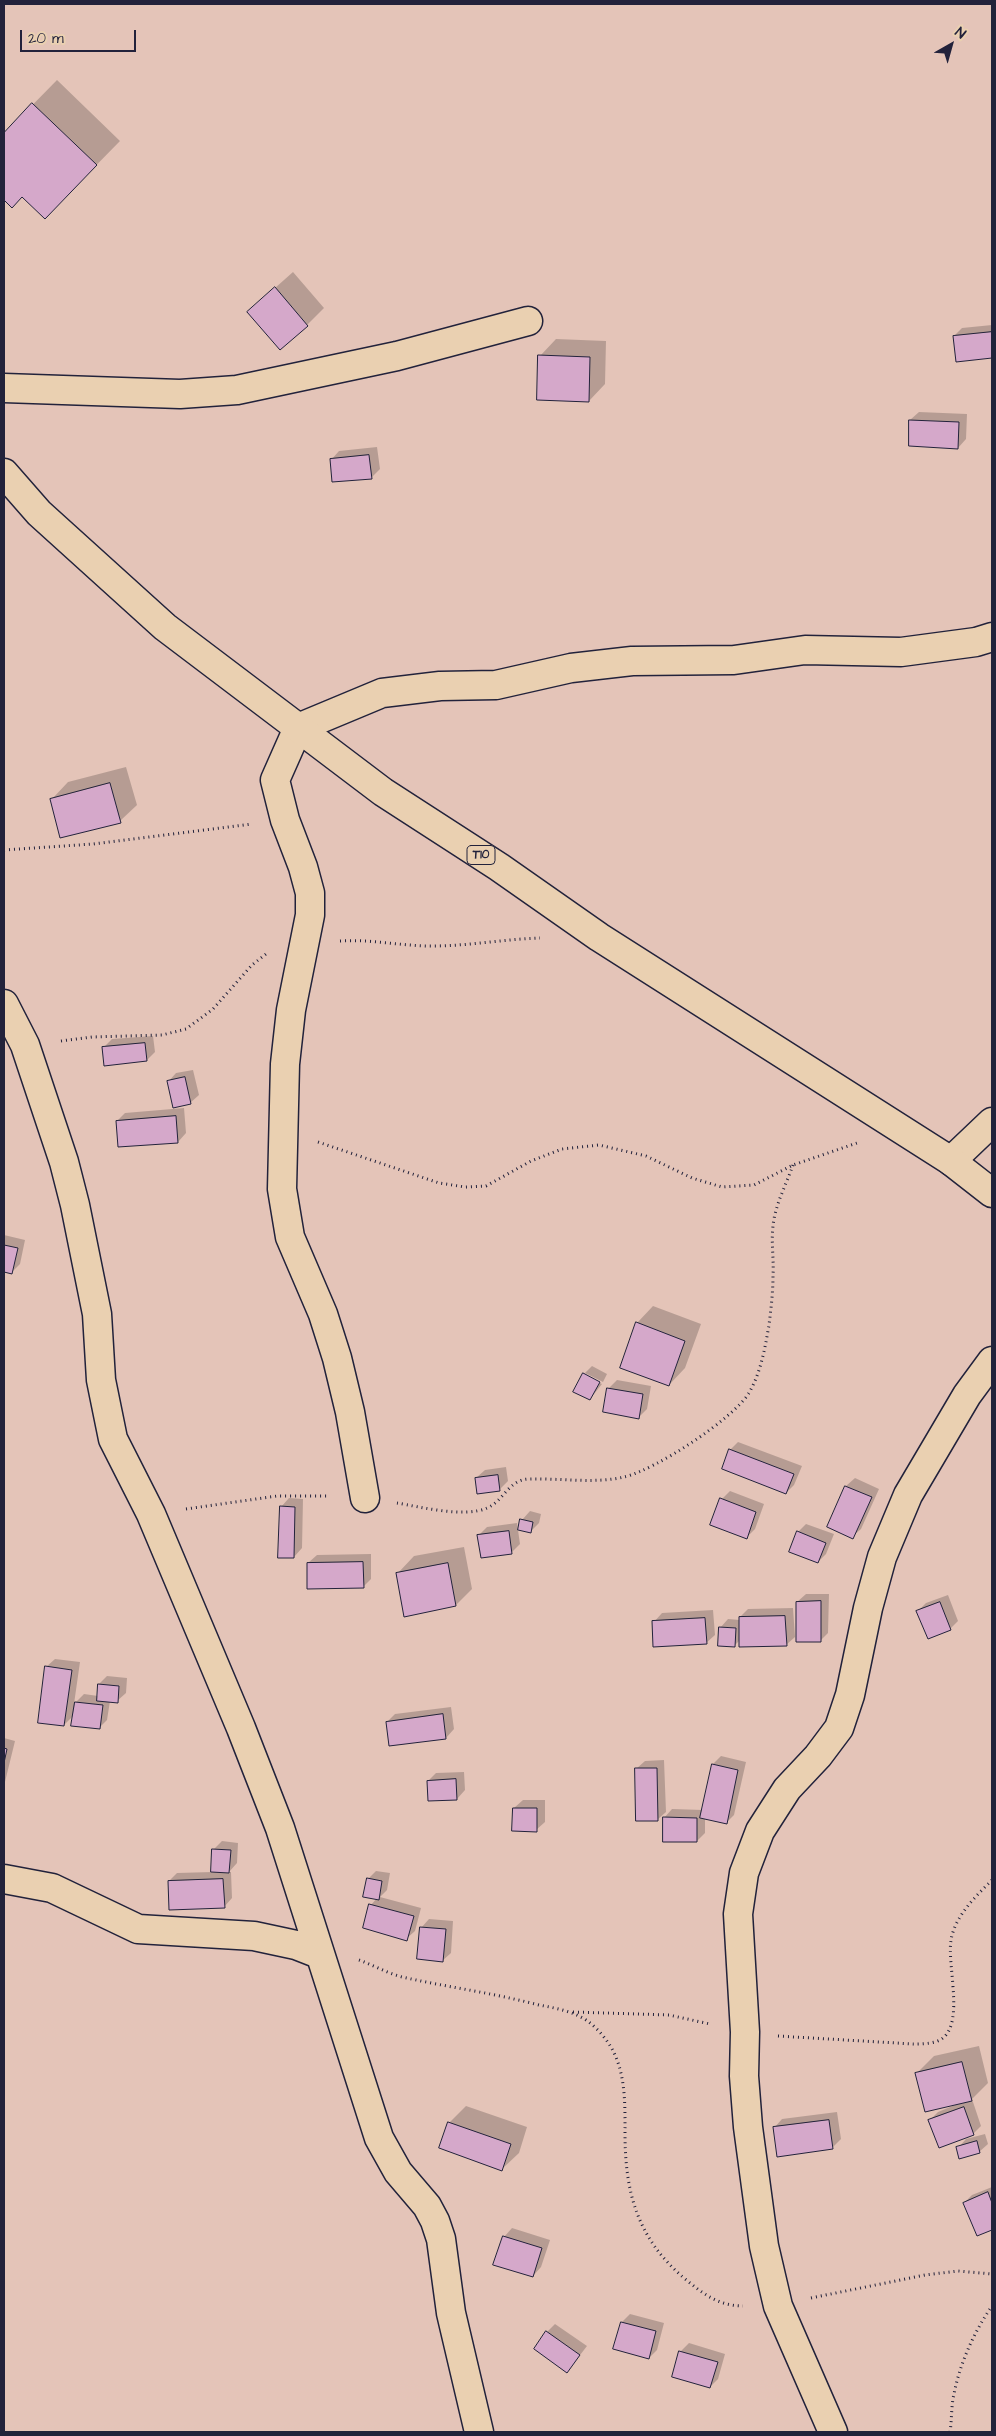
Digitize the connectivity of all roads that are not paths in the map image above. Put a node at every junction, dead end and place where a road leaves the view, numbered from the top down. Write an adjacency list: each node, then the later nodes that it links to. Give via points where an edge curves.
1 (528, 321): 2 (main road, via 397,356 237,390 180,394)
2 (4, 388)
3 (4, 473): 5 (main road, T10, via 40,514 165,627)
4 (992, 637): 5 (main road, via 901,652 805,650 734,660 632,661 571,668 496,685 440,686 382,693)
5 (298, 728): 8 (main road, T10, via 383,792 599,937); 11 (main road, via 275,780 310,893 310,915 291,1010 285,1064 282,1189 290,1238 324,1314 336,1358 350,1412)
6 (4, 1004): 13 (main road, via 25,1046 64,1162 97,1314 101,1380 113,1440 151,1514 241,1728 280,1828)
7 (992, 1122): 8 (main road)
8 (950, 1161): 9 (main road, T10)
9 (992, 1193)
10 (992, 1361): 15 (main road, via 931,1454 908,1495 882,1557 850,1695 839,1728 787,1789 760,1831 744,1872 738,1914 745,2032 744,2076 764,2246 778,2306)
11 (365, 1498)
12 (4, 1879): 13 (main road, via 52,1888 138,1929 254,1936 296,1945)
13 (319, 1954): 14 (main road, via 379,2138 398,2172 427,2206 435,2221 441,2239 456,2339)
14 (479, 2432)
15 (833, 2432)

